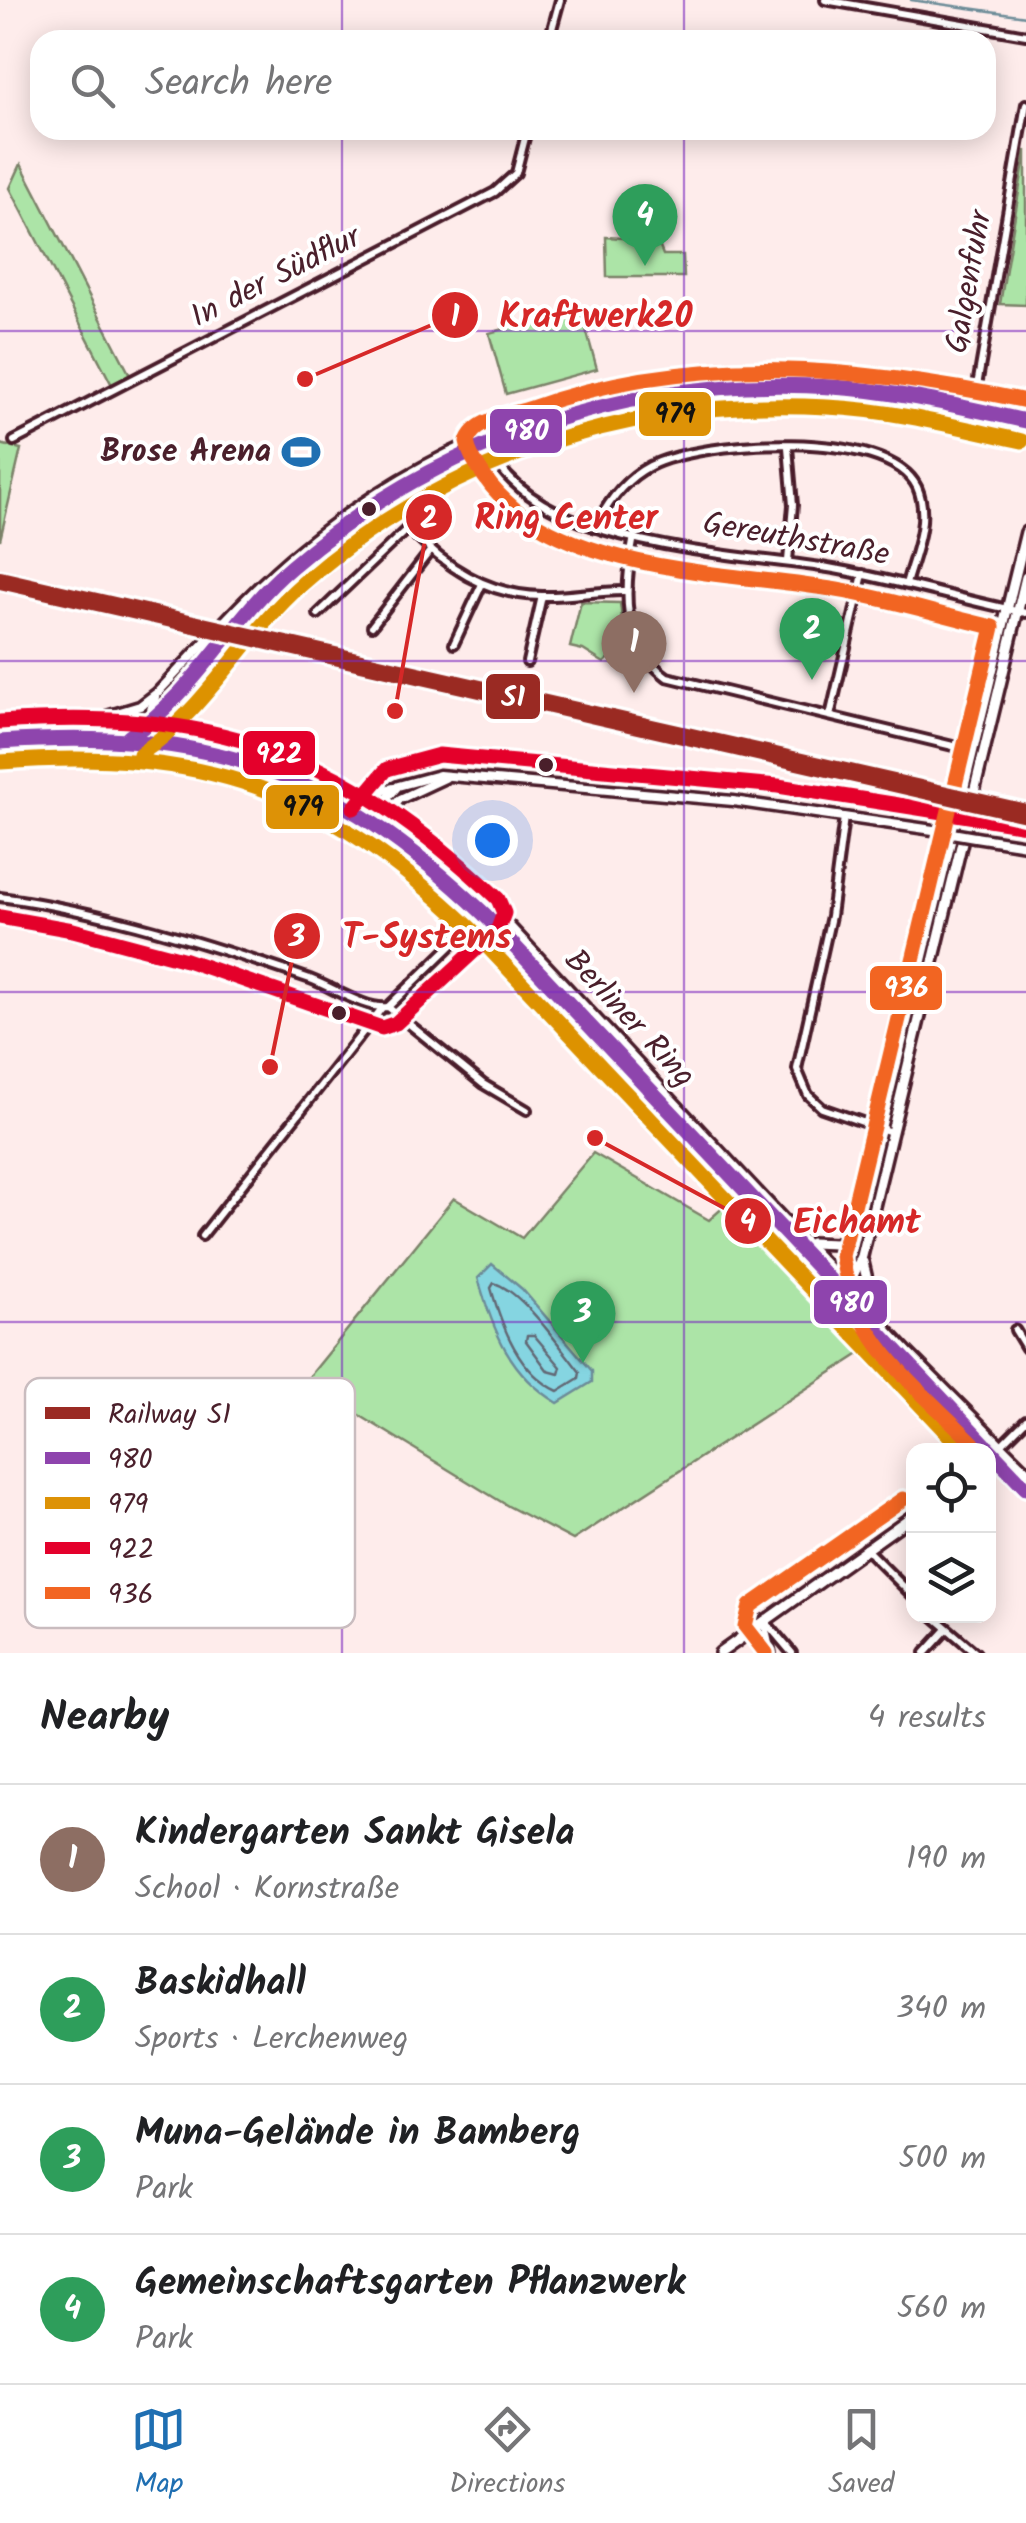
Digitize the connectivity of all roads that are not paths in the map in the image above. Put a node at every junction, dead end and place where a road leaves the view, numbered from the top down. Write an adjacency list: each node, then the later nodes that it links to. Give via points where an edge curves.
1 (560, 0): 3 (street)
2 (825, 0): 4 (street)
3 (551, 30)
4 (1026, 35)
5 (1026, 104): 7 (street, Galgenfuhr)
6 (525, 140): 10 (street, In der Südflur, via 521,162 495,192)
7 (974, 404): 8 (street); 9 (street); 11 (street, via 831,386 716,386 628,399); 30 (street, via 830,378 728,379 624,393 519,423 412,472 321,533 266,579)
8 (1026, 411)
9 (1026, 421)
10 (14, 440)
11 (487, 444): 13 (street, Gereuthstraße, via 527,492); 29 (street, via 393,492 307,553)
12 (788, 447): 13 (street, via 734,447 663,460 620,488); 17 (street); 21 (street, via 858,450 906,472 922,516)
13 (595, 528): 15 (street, Gereuthstraße)
14 (1026, 532): 24 (main road)
15 (634, 536): 17 (street, Gereuthstraße); 22 (street)
16 (430, 551): 20 (street); 25 (street, via 408,528); 26 (street)
17 (788, 561): 18 (street, Gereuthstraße)
18 (862, 574): 21 (street, Gereuthstraße); 31 (street)
19 (1026, 576): 24 (main road)
20 (482, 584): 23 (street); 27 (street)
21 (906, 584): 24 (street, Gereuthstraße)
22 (628, 591): 23 (street); 31 (street, via 632,634 642,654 667,676)
23 (542, 596): 28 (street)
24 (1017, 612): 50 (main road)
25 (318, 614)
26 (372, 626)
27 (454, 644)
28 (527, 662)
29 (176, 692): 33 (street); 35 (street, via 173,711)
30 (157, 693): 32 (street, via 140,706); 33 (street)
31 (830, 716): 39 (street)
32 (92, 720): 33 (main road, Berliner Ring); 34 (main road, Berliner Ring)
33 (149, 724): 35 (main road, Berliner Ring); 36 (street); 38 (street)
34 (0, 728)
35 (184, 728): 42 (main road, Berliner Ring, via 273,754)
36 (129, 738): 37 (main road, Berliner Ring); 38 (main road, Berliner Ring)
37 (0, 742)
38 (165, 742): 44 (main road, Berliner Ring, via 268,769)
39 (956, 746)
40 (450, 776): 41 (street); 43 (street); 44 (street, via 413,790)
41 (398, 786): 42 (street, via 375,792); 44 (street)
42 (337, 787): 44 (main road, Berliner Ring)
43 (844, 816): 45 (street, bridge); 50 (street, via 831,916 797,1070 816,1104)
44 (376, 819): 47 (main road, Berliner Ring)
45 (1026, 845)
46 (0, 897): 48 (street, via 200,946)
47 (488, 911): 48 (street); 53 (main road, Berliner Ring); 55 (main road, Berliner Ring)
48 (385, 1008): 49 (street); 52 (street)
49 (526, 1110)
50 (886, 1131): 51 (main road); 54 (main road)
51 (859, 1224): 53 (main road, via 836,1244 821,1247); 56 (main road)
52 (202, 1236)
53 (804, 1239): 56 (main road, Berliner Ring)
54 (862, 1256): 56 (main road, via 853,1276); 58 (main road)
55 (828, 1280): 56 (main road); 57 (main road, Berliner Ring)
56 (843, 1280): 57 (main road); 58 (main road, Berliner Ring)
57 (846, 1299): 62 (main road, Berliner Ring)
58 (879, 1322): 63 (main road, Berliner Ring)
59 (1014, 1330): 60 (street)
60 (1026, 1348)
61 (1026, 1420): 63 (street)
62 (980, 1443)
63 (1002, 1444): 64 (main road); 66 (main road, Berliner Ring)
64 (996, 1450)
65 (996, 1460): 67 (main road, Berliner Ring)
66 (1026, 1472)
67 (1026, 1488)
68 (906, 1521): 69 (main road)
69 (866, 1548): 70 (street); 71 (main road)
70 (906, 1589)
71 (764, 1620): 74 (main road); 75 (street); 76 (street)
72 (940, 1623): 73 (street)
73 (947, 1629): 77 (street); 78 (street)
74 (720, 1653)
75 (770, 1653)
76 (792, 1653)
77 (926, 1653)
78 (976, 1653)

